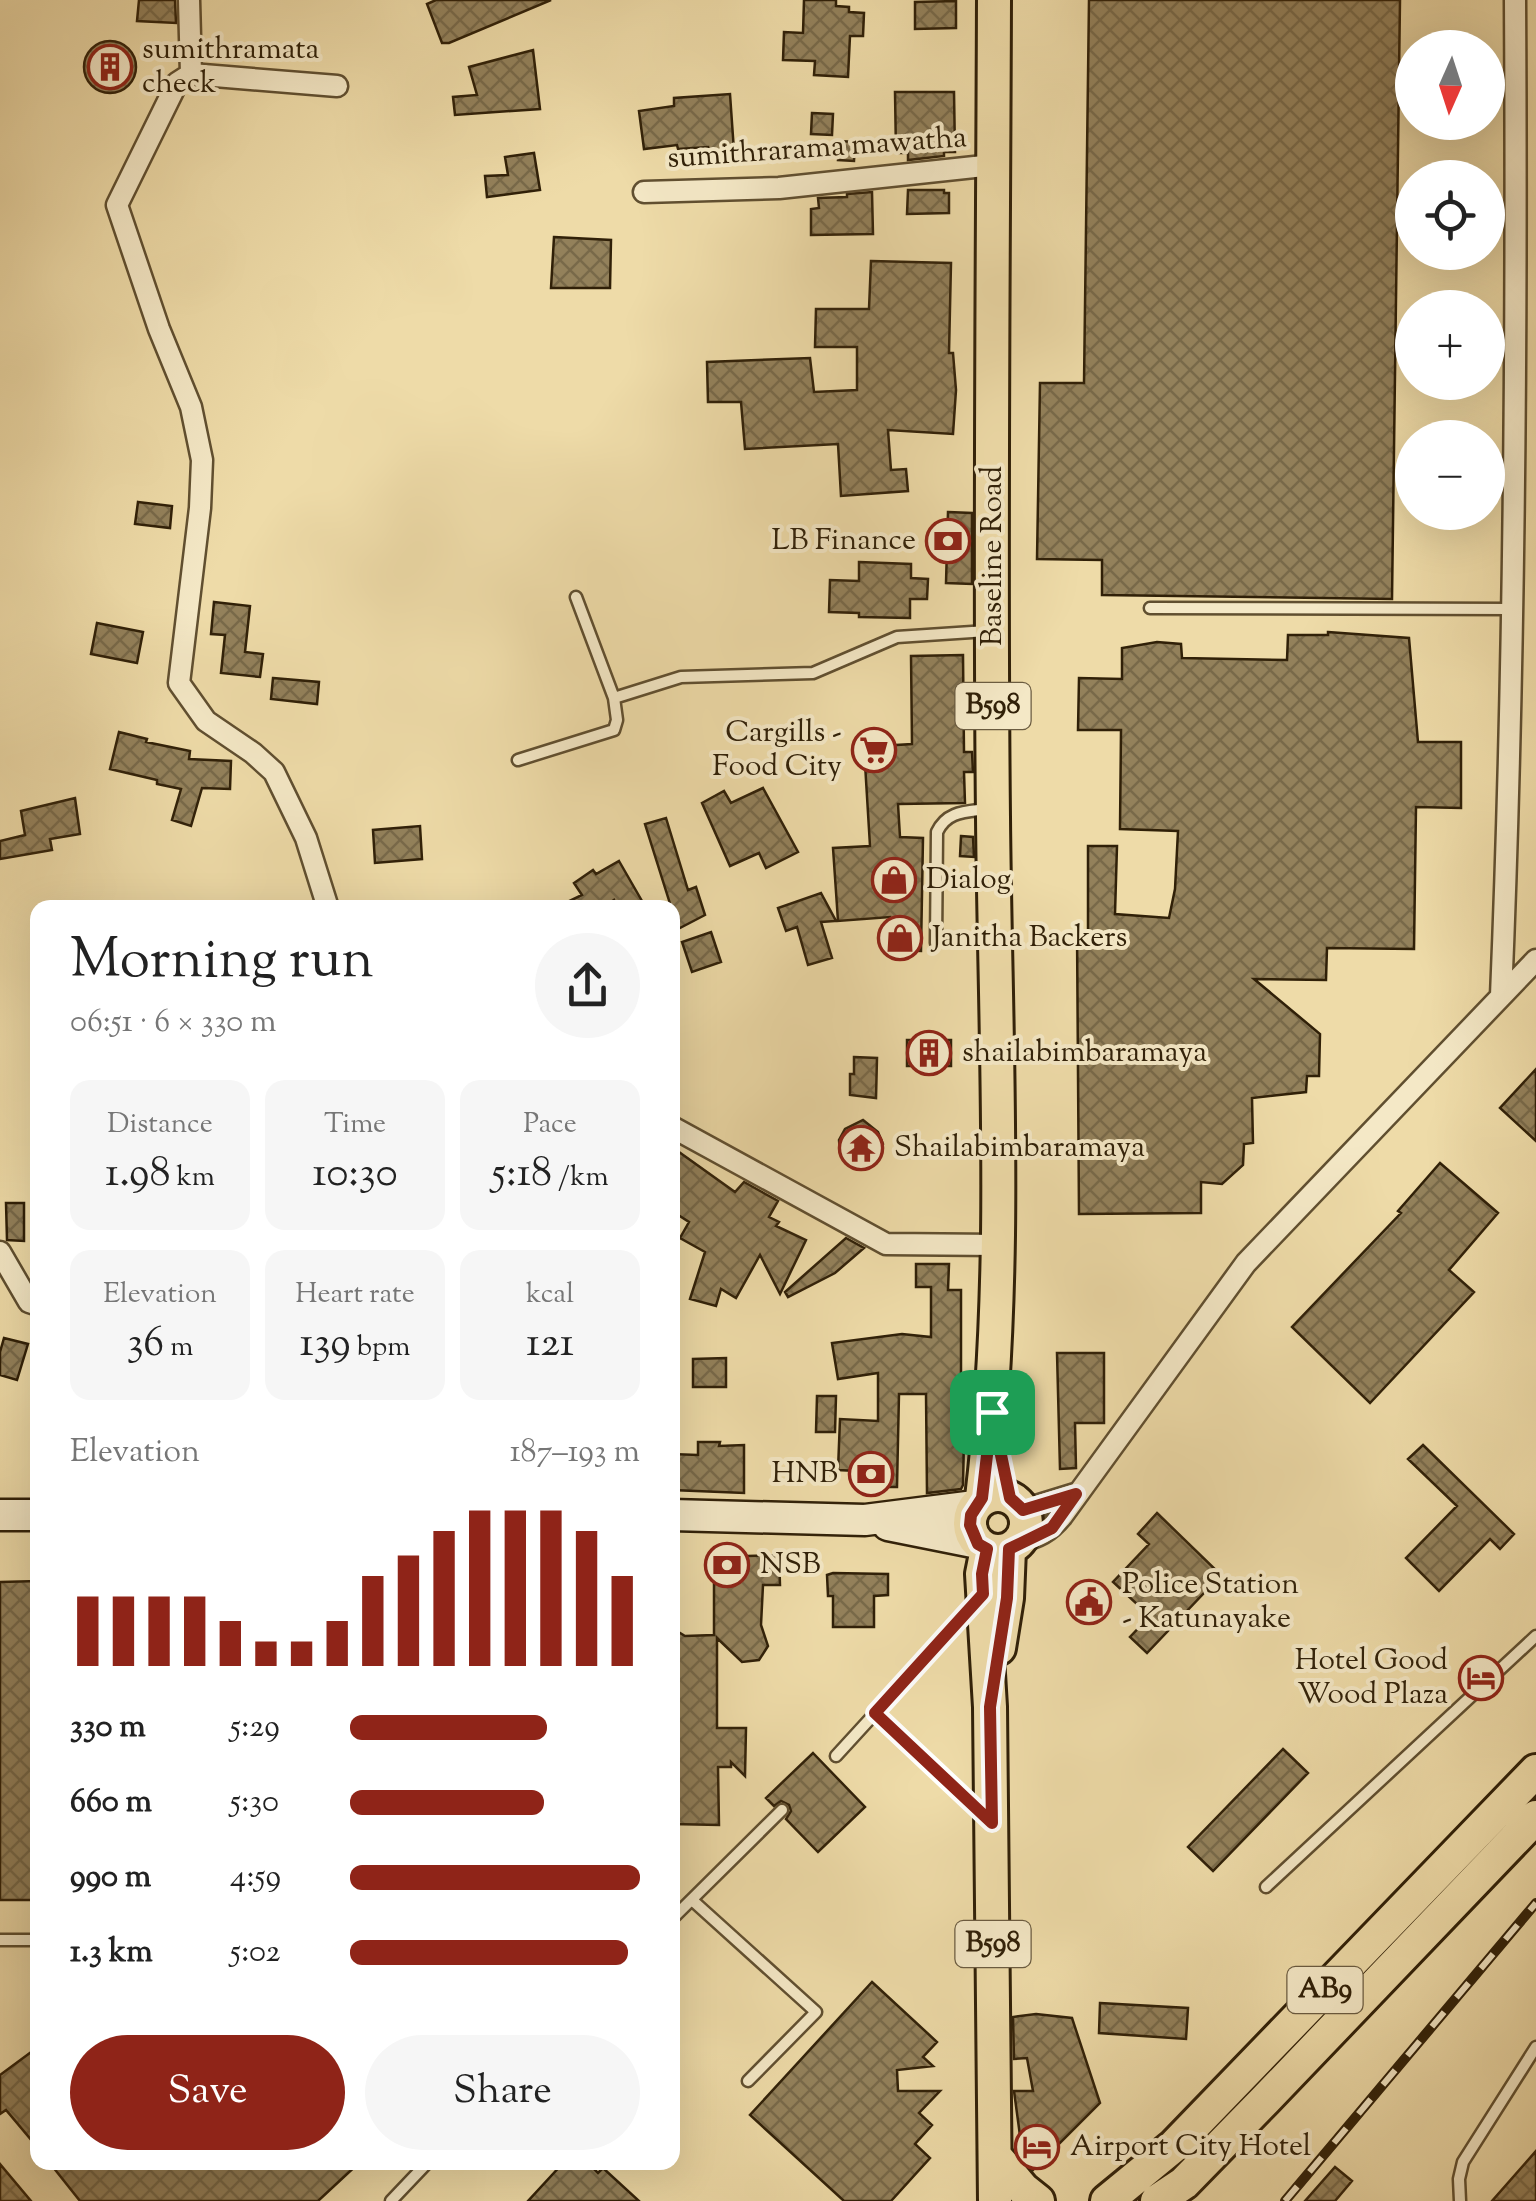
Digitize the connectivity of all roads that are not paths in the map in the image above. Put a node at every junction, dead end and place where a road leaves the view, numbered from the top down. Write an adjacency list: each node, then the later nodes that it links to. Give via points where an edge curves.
1 (189, 0): 4 (street)
2 (994, 0): 6 (main road, Baseline Road / B598)
3 (1514, 0): 10 (street)
4 (191, 74): 5 (street); 15 (street, via 177,82 117,205 191,407 202,460 179,682 206,721 274,772 306,838)
5 (337, 86)
6 (994, 165): 7 (street, sumithrarama mawatha, via 779,188); 11 (main road, Baseline Road / B598)
7 (644, 192)
8 (576, 597): 12 (lane)
9 (1150, 608): 10 (lane)
10 (1512, 609): 18 (street)
11 (993, 630): 12 (lane, via 898,638 813,673 681,677); 14 (main road, Baseline Road / B598)
12 (614, 698): 13 (lane, via 614,730)
13 (518, 760)
14 (992, 808): 16 (lane, via 943,819 936,832); 20 (main road, Baseline Road / B598)
15 (325, 900)
16 (936, 943)
17 (1536, 960): 18 (street)
18 (1500, 996): 23 (street, via 1246,1262)
19 (680, 1131): 20 (street, via 886,1244)
20 (998, 1245): 27 (main road, Baseline Road / B598, via 992,1412)
21 (0, 1252): 22 (street)
22 (30, 1302)
23 (1076, 1494): 27 (street); 27 (street, via 1039,1536)
24 (0, 1515): 25 (main road)
25 (30, 1515)
26 (680, 1515): 27 (main road)
27 (998, 1524): 28 (main road, Baseline Road / B598, via 982,1574); 30 (main road, Baseline Road / B598, via 1007,1598)
28 (983, 1594): 30 (main road, Baseline Road / B598); 31 (lane)
29 (1536, 1636): 37 (lane)
30 (990, 1707): 36 (main road, Baseline Road / B598)
31 (875, 1713): 32 (lane); 36 (lane)
32 (836, 1756)
33 (1536, 1771): 49 (main road, AB9, via 1174,2146)
34 (782, 1810): 38 (lane)
35 (1536, 1817): 46 (main road, AB9)
36 (992, 1823): 45 (main road, Baseline Road / B598)
37 (1266, 1887)
38 (692, 1900): 39 (lane); 43 (lane, via 816,2012)
39 (680, 1911)
40 (0, 1940): 41 (lane)
41 (30, 1940)
42 (1536, 2047): 50 (lane, via 1463,2162)
43 (748, 2081)
44 (419, 2170): 47 (lane)
45 (995, 2185): 48 (main road, via 1023,2190)
46 (1170, 2195)
47 (392, 2201)
48 (1038, 2201)
49 (1107, 2201)
50 (1460, 2201)

